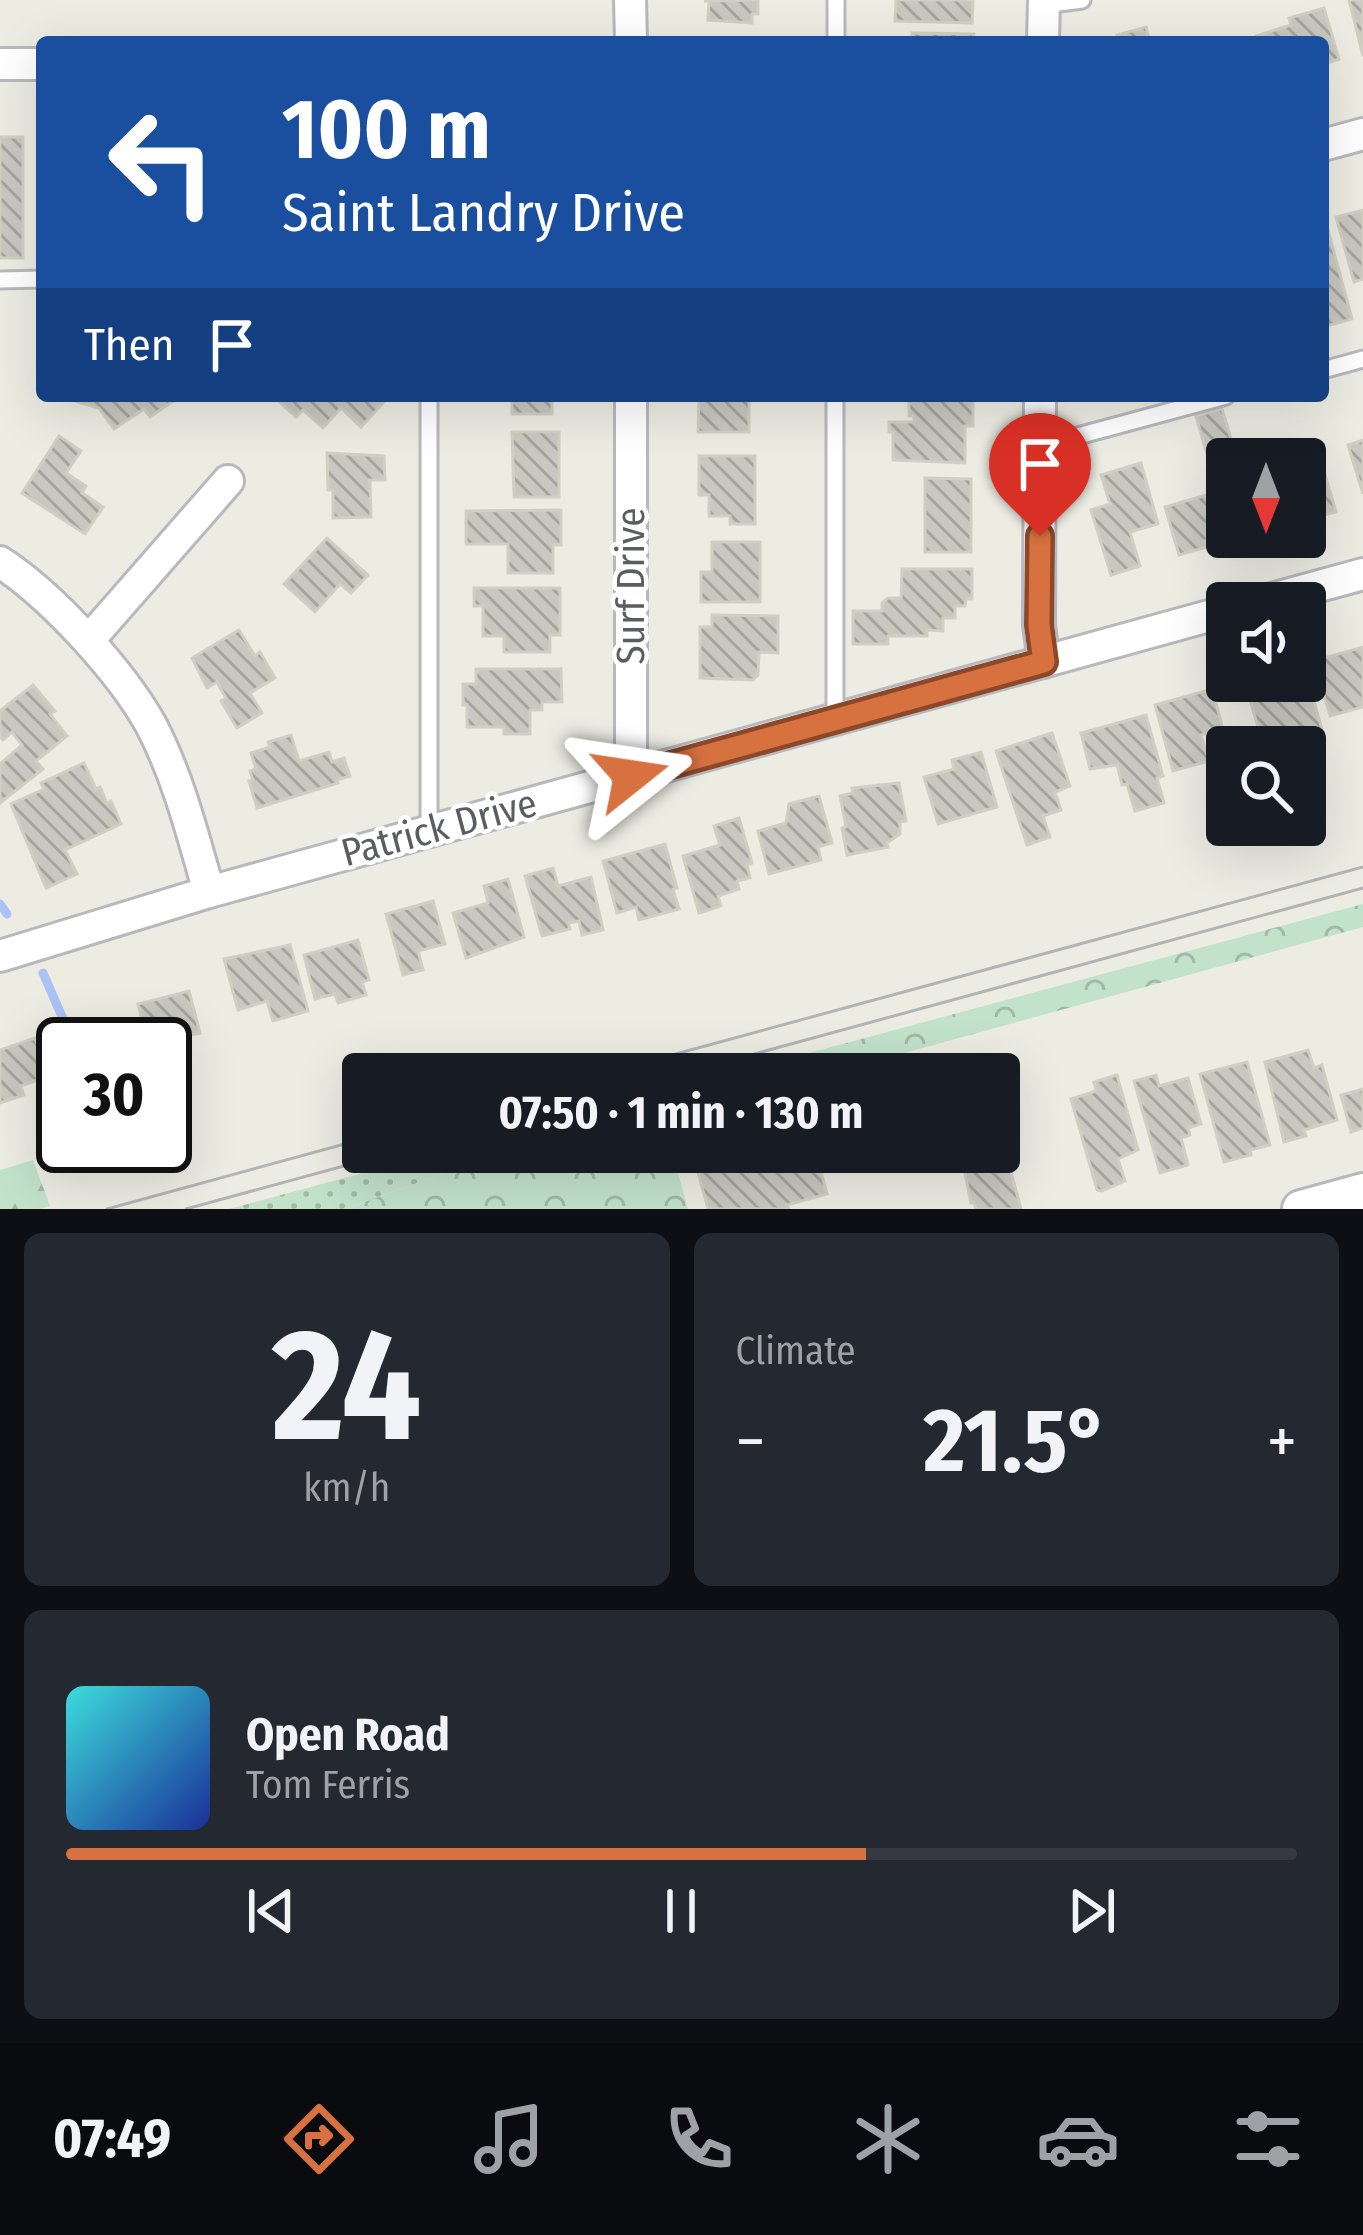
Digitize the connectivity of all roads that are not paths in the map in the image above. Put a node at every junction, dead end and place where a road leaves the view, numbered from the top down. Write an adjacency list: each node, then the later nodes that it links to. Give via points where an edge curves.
1 (631, 0): 5 (street)
2 (836, 0): 6 (lane)
3 (1082, 0): 4 (lane)
4 (1044, 3): 7 (street)
5 (631, 36)
6 (836, 36)
7 (1043, 36)
8 (0, 64): 9 (street)
9 (36, 64)
10 (1363, 134): 11 (street)
11 (1329, 143)
12 (36, 279): 13 (lane)
13 (0, 280)
14 (1363, 359): 15 (lane)
15 (1329, 368)
16 (429, 402): 31 (lane)
17 (631, 402): 30 (street, Surf Drive)
18 (835, 402): 29 (lane)
19 (1040, 402): 21 (street)
20 (1204, 402): 21 (lane)
21 (1041, 446): 28 (street)
22 (228, 481): 27 (street)
23 (0, 562): 27 (street)
24 (1363, 574): 25 (street)
25 (1326, 584)
26 (1206, 617): 28 (street, Patrick Drive)
27 (89, 640): 32 (street, via 150,724)
28 (1044, 662): 29 (street, Patrick Drive)
29 (835, 719): 30 (street, Patrick Drive)
30 (631, 776): 31 (street, Patrick Drive)
31 (429, 830): 32 (street, Patrick Drive)
32 (209, 892): 33 (street, Patrick Drive)
33 (0, 956)
34 (1363, 1192): 35 (street)
35 (1301, 1209)

